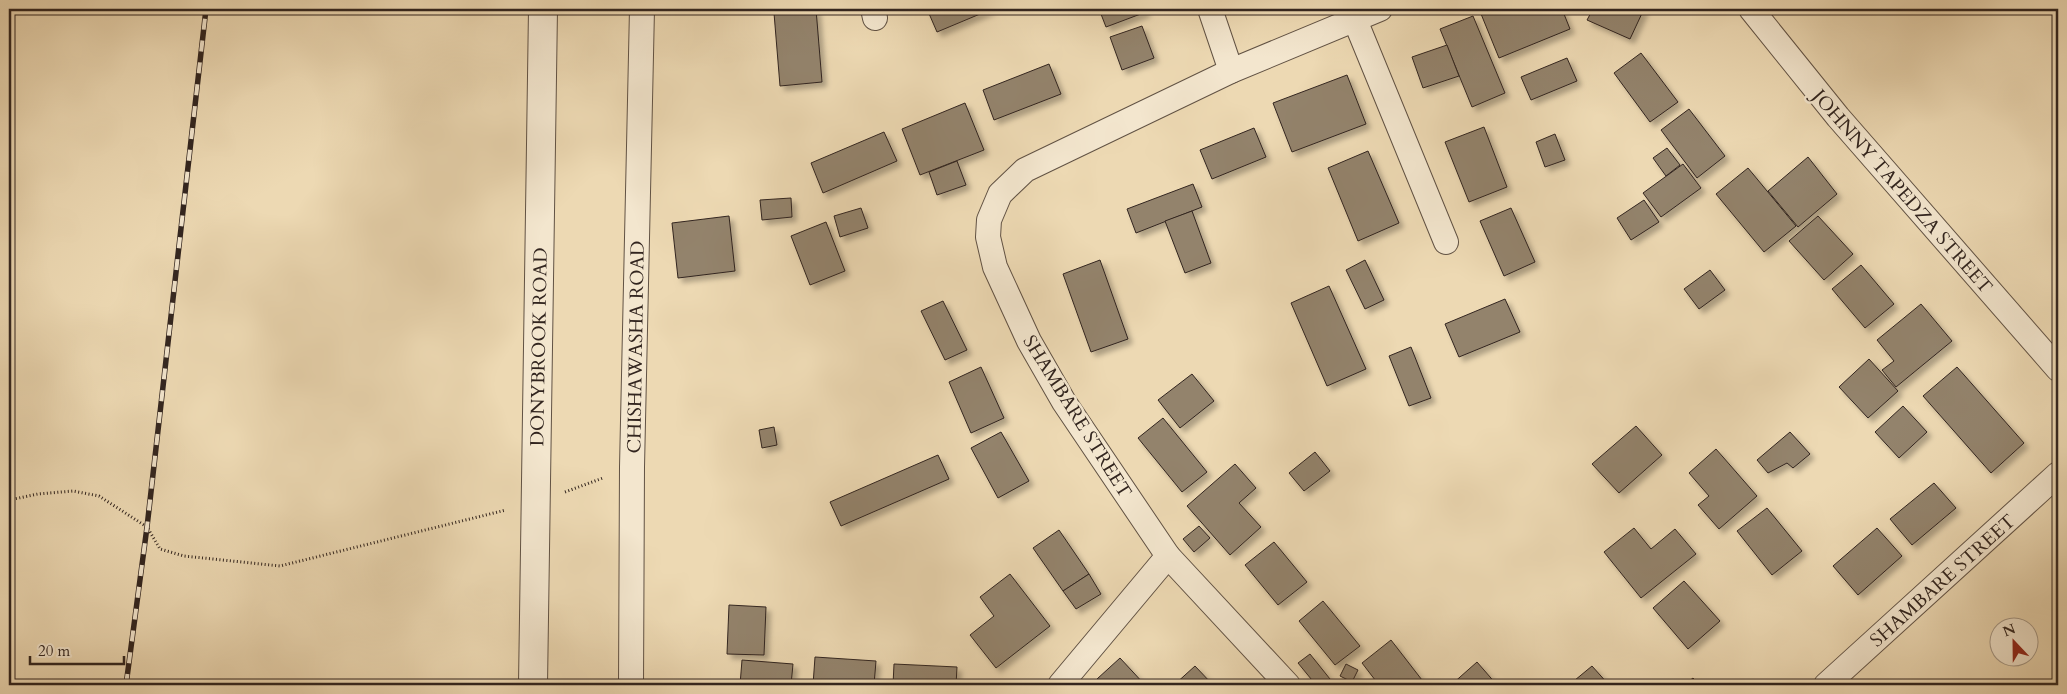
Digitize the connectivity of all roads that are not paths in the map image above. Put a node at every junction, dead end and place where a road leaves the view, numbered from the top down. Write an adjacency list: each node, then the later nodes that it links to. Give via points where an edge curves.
1 (543, 9): 12 (street, DONYBROOK ROAD)
2 (642, 9): 13 (street, CHISHAWASHA ROAD, via 632,467)
3 (1210, 9): 7 (street)
4 (1380, 9): 6 (street, SHAMBARE STREET)
5 (1752, 9): 9 (street, JOHNNY TAPEDZA STREET, via 1838,117)
6 (1355, 20): 7 (street, SHAMBARE STREET); 8 (street)
7 (1231, 71): 11 (street, SHAMBARE STREET, via 1025,170 1000,194 989,220 988,237 995,267 1029,341 1064,402)
8 (1446, 242)
9 (2058, 369)
10 (2058, 474): 16 (street, SHAMBARE STREET)
11 (1168, 556): 14 (street); 15 (street, SHAMBARE STREET)
12 (533, 685)
13 (631, 685)
14 (1060, 685)
15 (1288, 685)
16 (1826, 685)

